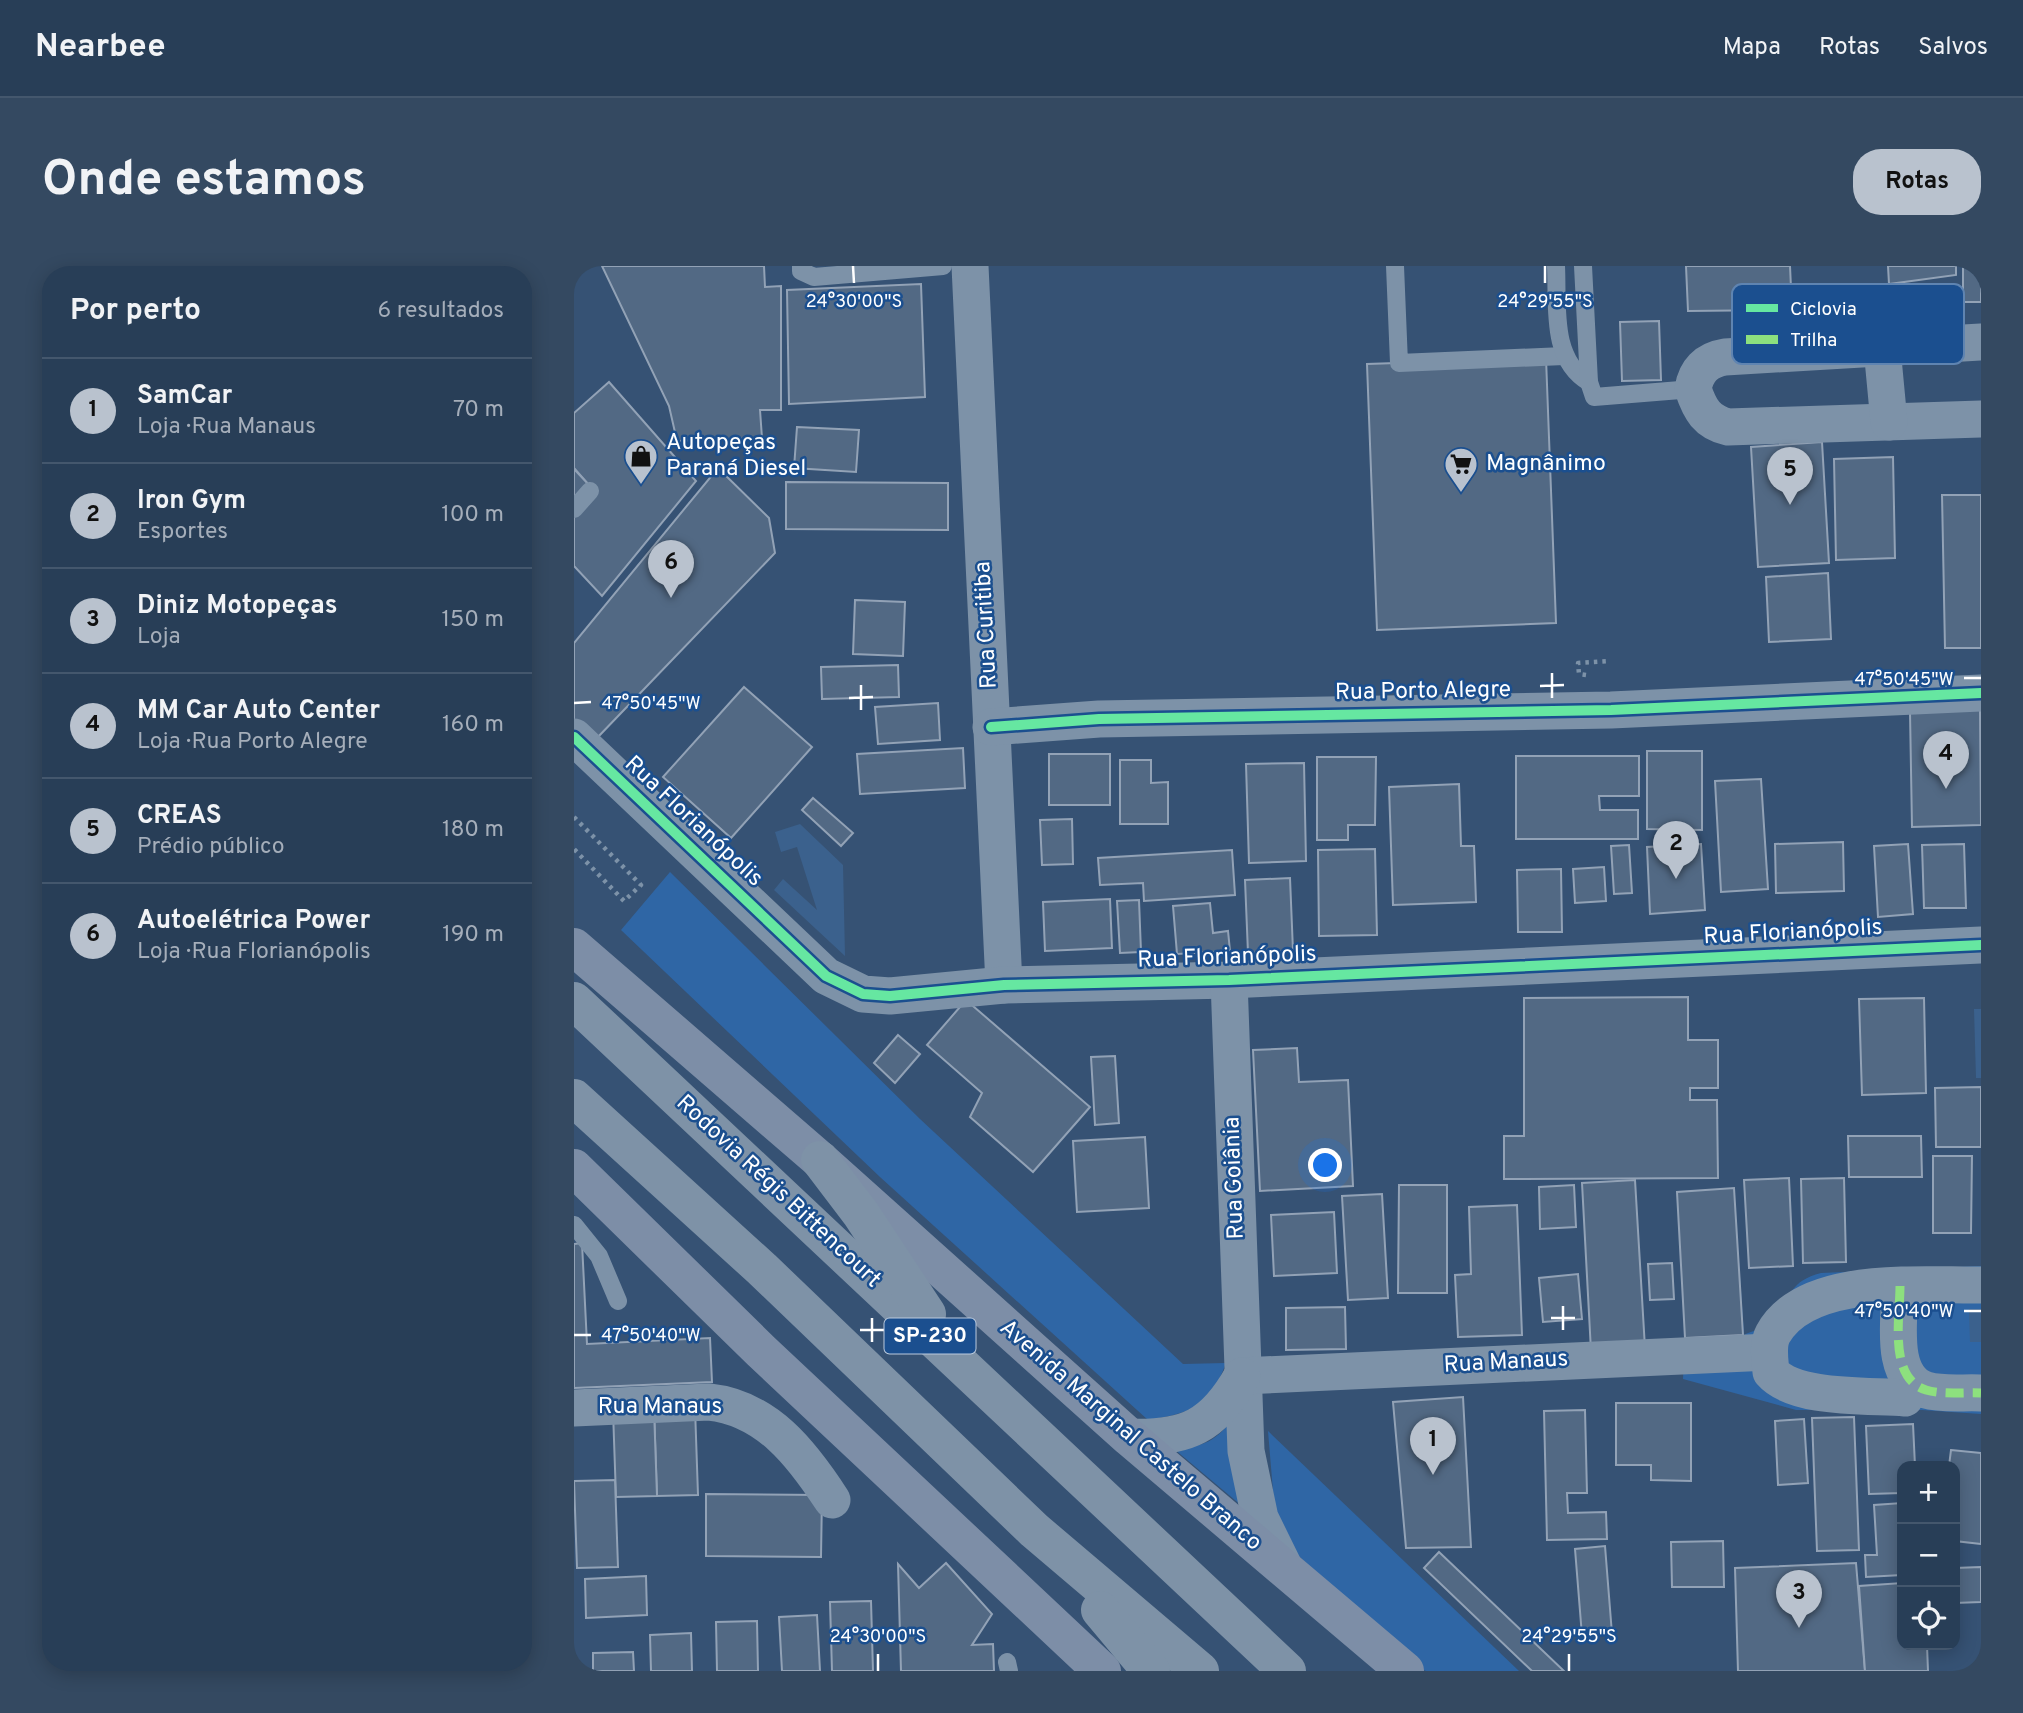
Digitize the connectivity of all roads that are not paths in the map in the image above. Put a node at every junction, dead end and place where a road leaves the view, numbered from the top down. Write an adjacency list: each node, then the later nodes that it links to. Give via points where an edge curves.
1 (801, 266): 7 (lane, via 801,271 814,277)
2 (943, 266): 7 (lane)
3 (970, 266): 18 (street, Rua Curitiba)
4 (1395, 266): 8 (lane, via 1399,363)
5 (1556, 266): 8 (lane)
6 (1583, 266): 11 (lane)
7 (919, 267)
8 (1564, 356): 11 (lane)
9 (1732, 357): 12 (street, via 1716,358 1700,370)
10 (1884, 364): 14 (street)
11 (1589, 382): 12 (lane, via 1594,397)
12 (1693, 390): 14 (street, via 1703,413 1717,425 1728,427)
13 (1981, 419): 14 (street)
14 (1889, 422)
15 (590, 491): 16 (lane)
16 (574, 509)
17 (1981, 693): 18 (street, Rua Porto Alegre, via 1611,710 1099,719)
18 (991, 727): 27 (street, Rua Curitiba)
19 (574, 737): 21 (street, Rua Florianópolis)
20 (574, 756): 21 (street)
21 (617, 779): 27 (street, Rua Florianópolis, via 837,983 863,994 890,996)
22 (574, 922): 26 (main road, via 597,946)
23 (1981, 945): 25 (street, Rua Florianópolis)
24 (574, 947): 26 (main road, Avenida Marginal Castelo Branco)
25 (1229, 980): 27 (street, Rua Florianópolis); 38 (street, Rua Goiânia)
26 (612, 982): 30 (main road, Avenida Marginal Castelo Branco)
27 (1004, 985)
28 (574, 1001): 37 (highway, Rodovia Régis Bittencourt / SP-230)
29 (574, 1098): 44 (highway, SP-230, via 762,1269)
30 (820, 1160): 37 (highway, via 900,1269); 42 (main road, Avenida Marginal Castelo Branco)
31 (574, 1168): 46 (main road)
32 (574, 1225): 35 (lane, via 596,1249)
33 (1981, 1285): 34 (street)
34 (1900, 1286): 36 (street, via 1819,1297 1781,1324); 39 (street, via 1900,1357 1906,1375 1914,1385 1929,1391)
35 (618, 1301)
36 (1769, 1352): 38 (street, Rua Manaus); 40 (street, via 1771,1372 1802,1390)
37 (948, 1353): 49 (highway, Rodovia Régis Bittencourt / SP-230)
38 (1242, 1376): 42 (street, via 1227,1403 1200,1426 1160,1437); 45 (street, Rua Goiânia, via 1252,1489 1271,1546)
39 (1981, 1392)
40 (1905, 1398)
41 (574, 1408): 43 (street, Rua Manaus, via 727,1404 744,1410 782,1435)
42 (1129, 1437): 45 (main road, Avenida Marginal Castelo Branco)
43 (832, 1500)
44 (1034, 1530): 47 (highway); 48 (highway, SP-230)
45 (1289, 1576): 50 (main road, Avenida Marginal Castelo Branco)
46 (1102, 1671)
47 (1151, 1671)
48 (1200, 1671)
49 (1287, 1671)
50 (1405, 1671)

